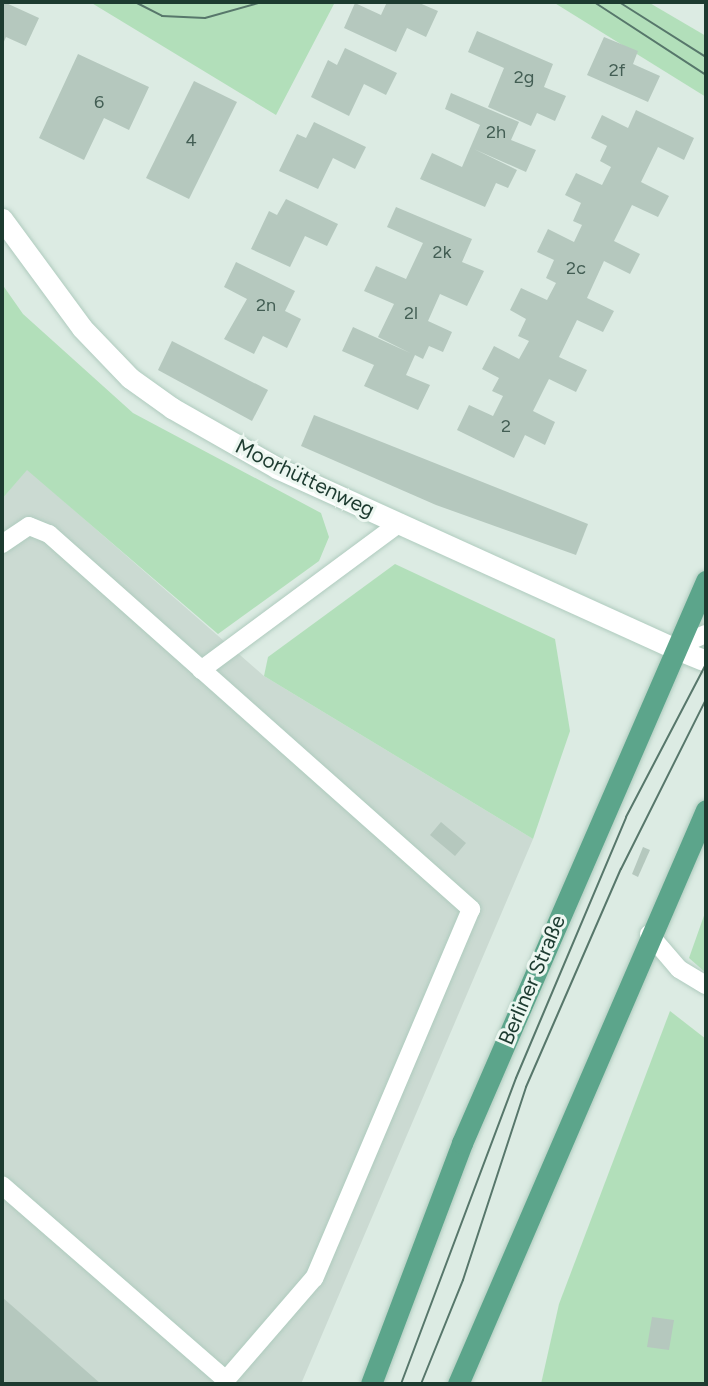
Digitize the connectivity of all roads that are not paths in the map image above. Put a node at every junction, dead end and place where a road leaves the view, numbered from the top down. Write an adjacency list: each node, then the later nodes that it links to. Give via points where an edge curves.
1 (2, 219): 2 (street, Moorhüttenweg, via 82,328 130,378 277,468)
2 (400, 523): 6 (street, Moorhüttenweg); 8 (lane)
3 (2, 544): 8 (lane, via 29,526 48,534)
4 (706, 580): 6 (main road, Berliner Straße)
5 (706, 634): 6 (lane)
6 (674, 648): 7 (street, Moorhüttenweg); 14 (main road, Berliner Straße, via 462,1143)
7 (706, 661)
8 (201, 670): 13 (lane, via 471,909 314,1278)
9 (706, 810): 10 (main road)
10 (649, 934): 11 (lane, via 679,969); 15 (main road)
11 (706, 985)
12 (2, 1185): 13 (lane)
13 (228, 1382)
14 (371, 1384)
15 (457, 1384)

